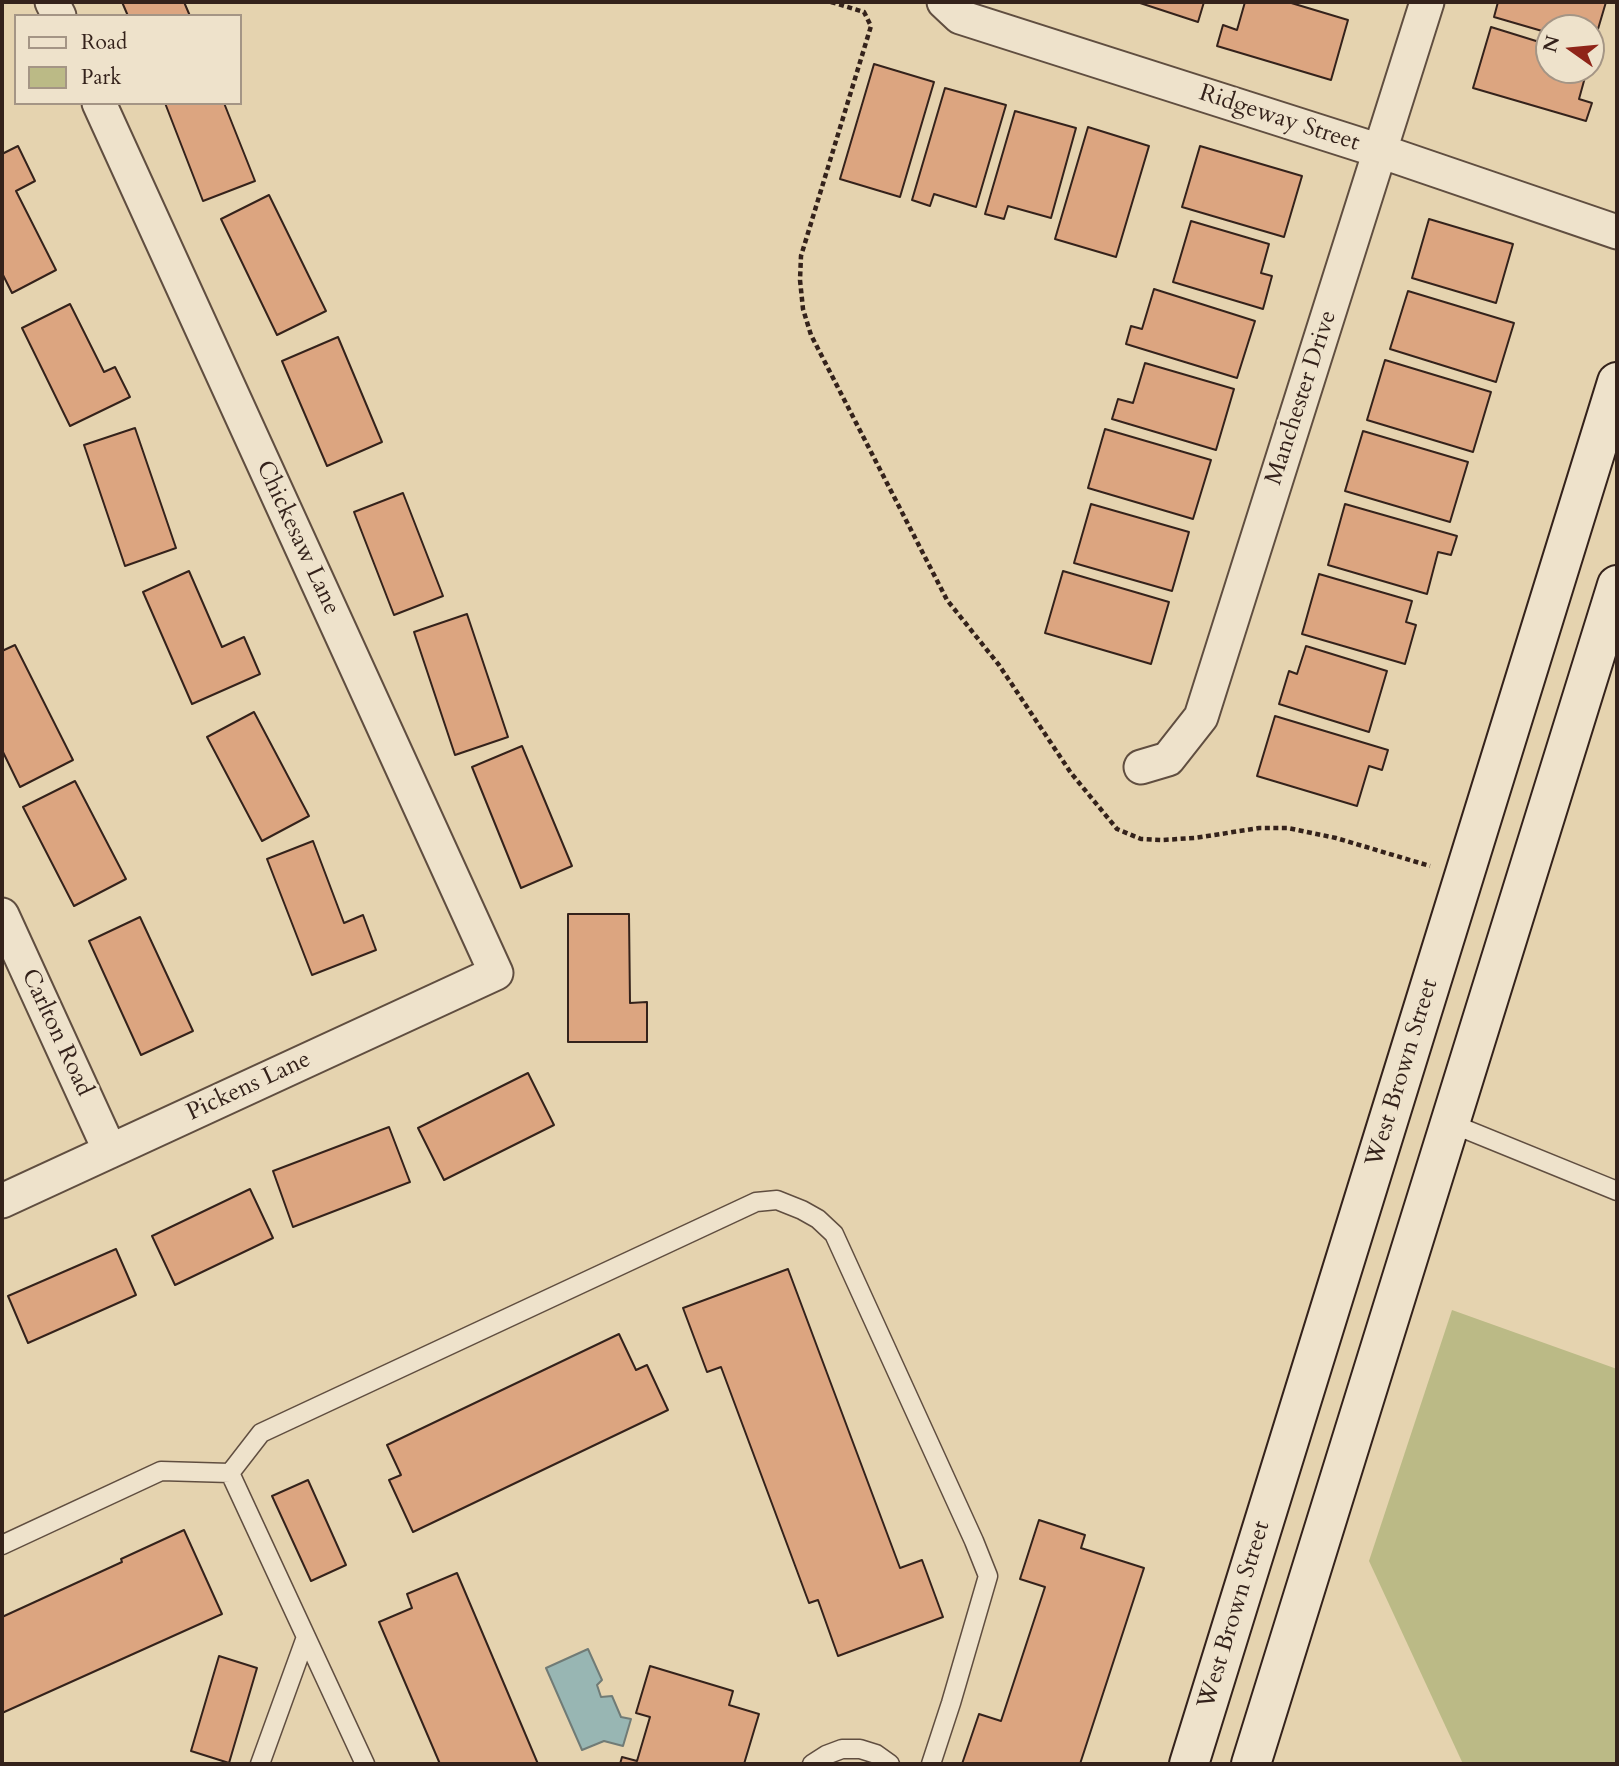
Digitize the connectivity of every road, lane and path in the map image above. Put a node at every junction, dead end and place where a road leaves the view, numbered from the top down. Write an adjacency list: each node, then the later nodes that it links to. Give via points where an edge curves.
1 (831, 2): 10 (path, via 864,12 871,26 801,256 803,309 811,335 947,600 999,665 1071,773 1117,828 1141,839 1162,840 1288,828)
2 (944, 2): 5 (street, Ridgeway Street, via 960,17)
3 (1427, 2): 5 (street, Manchester Drive)
4 (100, 105): 12 (street, Chickesaw Lane)
5 (1380, 151): 6 (street, Ridgeway Street); 9 (street, Manchester Drive, via 1201,717 1168,759)
6 (1617, 232)
7 (1617, 382): 13 (main road, West Brown Street)
8 (1617, 584): 14 (main road)
9 (1141, 767)
10 (1437, 868)
11 (2, 915): 15 (street, Carlton Road)
12 (496, 973): 15 (street, Pickens Lane)
13 (1394, 1103): 14 (main road); 26 (main road, West Brown Street)
14 (1450, 1123): 16 (lane); 27 (main road)
15 (110, 1151): 17 (street, Pickens Lane)
16 (1617, 1191)
17 (2, 1201)
18 (230, 1473): 19 (lane, via 161,1471); 20 (lane); 25 (lane, via 261,1433 756,1202 777,1200 802,1210 834,1234 988,1576)
19 (2, 1545)
20 (306, 1637): 21 (lane); 22 (lane)
21 (260, 1764)
22 (365, 1764)
23 (812, 1764): 24 (lane, via 842,1749 860,1749)
24 (890, 1764)
25 (931, 1764)
26 (1188, 1764)
27 (1251, 1764)

